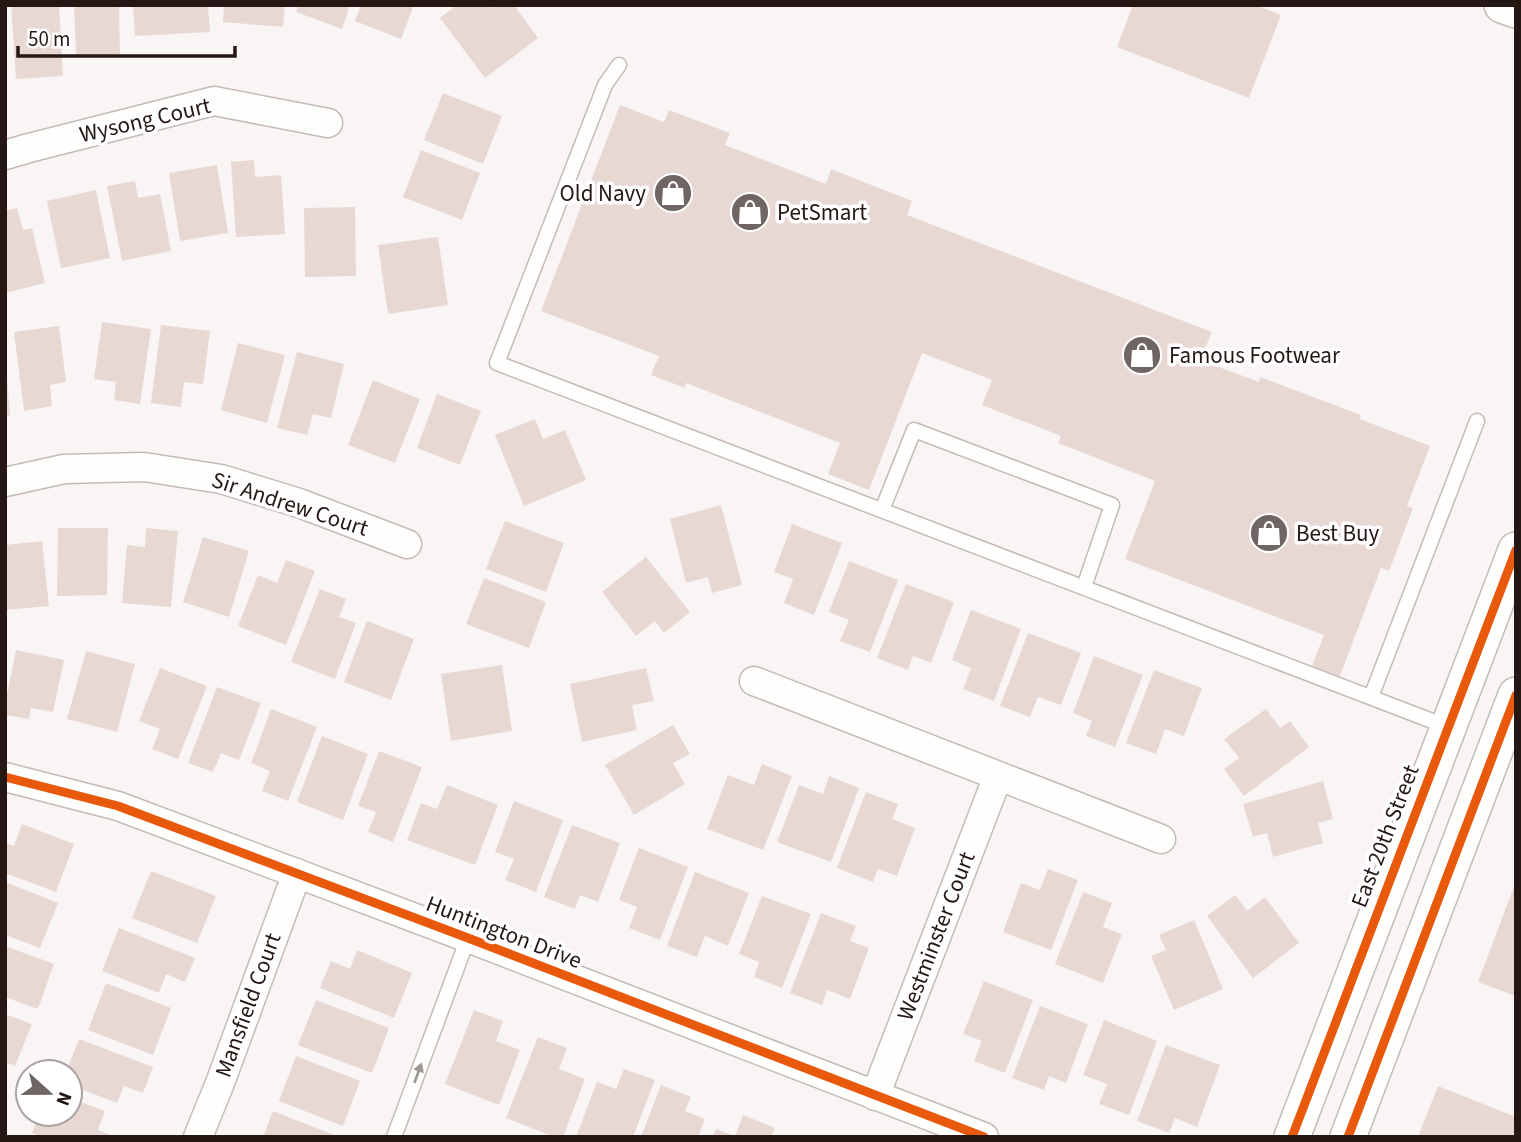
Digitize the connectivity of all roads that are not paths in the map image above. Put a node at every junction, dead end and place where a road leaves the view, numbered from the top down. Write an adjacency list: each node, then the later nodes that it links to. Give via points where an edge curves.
1 (1502, 5): 2 (street)
2 (1516, 10)
3 (619, 65): 8 (lane, via 605,85 496,363)
4 (328, 123): 5 (street, Wysong Court, via 214,101)
5 (5, 155)
6 (1477, 421): 14 (lane)
7 (5, 482): 9 (street, Sir Andrew Court, via 64,469 144,467 221,479)
8 (882, 510): 11 (lane); 11 (lane, via 914,430 1112,505)
9 (407, 544)
10 (1516, 550): 15 (street, East 20th Street)
11 (1084, 587): 14 (lane)
12 (754, 681): 16 (street)
13 (1516, 695): 26 (street)
14 (1371, 697): 15 (lane)
15 (1448, 727): 25 (street, East 20th Street)
16 (998, 776): 18 (street); 21 (street, Westminster Court)
17 (5, 777): 19 (street, Huntington Drive, via 118,806)
18 (1161, 839)
19 (297, 873): 20 (street, Huntington Drive); 22 (street, Mansfield Court)
20 (468, 938): 21 (street, Huntington Drive); 23 (lane, one-way to 20)
21 (875, 1096): 24 (street, Huntington Drive)
22 (198, 1137)
23 (394, 1137)
24 (984, 1137)
25 (1292, 1137)
26 (1348, 1137)

